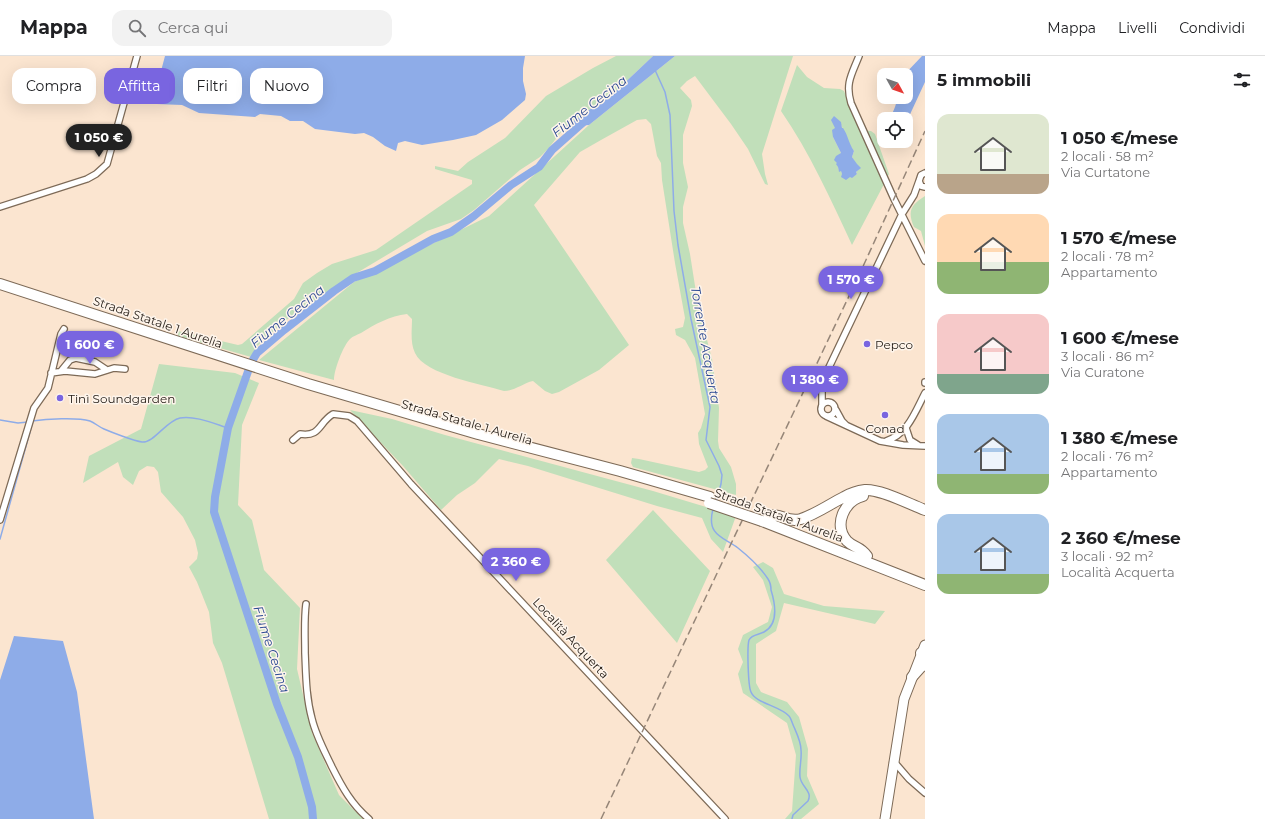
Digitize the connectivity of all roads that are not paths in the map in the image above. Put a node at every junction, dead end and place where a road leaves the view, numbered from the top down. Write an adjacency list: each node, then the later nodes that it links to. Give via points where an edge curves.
1 (137, 56): 7 (street, via 107,164 102,170 87,179)
2 (859, 56): 8 (street, via 849,81 849,96)
3 (925, 167): 4 (street)
4 (921, 176): 5 (street, via 922,186); 6 (street)
5 (925, 188): 6 (street)
6 (914, 195): 8 (street)
7 (0, 207)
8 (902, 214): 9 (street); 18 (street, via 822,382)
9 (925, 261)
10 (0, 284): 13 (highway, Strada Statale 1 Aurelia, via 115,321)
11 (0, 290): 13 (highway, Strada Statale 1 Aurelia)
12 (64, 329): 17 (street)
13 (216, 358): 31 (highway, Strada Statale 1 Aurelia, bridge, via 307,387)
14 (124, 369): 15 (street, via 118,367)
15 (107, 370): 16 (street, via 95,374); 16 (street, via 99,363 76,358 70,360)
16 (61, 372): 17 (street)
17 (52, 373): 32 (street, via 48,388 32,414)
18 (822, 389): 20 (street); 21 (street)
19 (925, 393): 25 (street)
20 (832, 403): 21 (street); 22 (street)
21 (822, 405): 23 (street, via 821,412)
22 (836, 410): 23 (street, via 830,417); 24 (street)
23 (826, 416): 24 (street)
24 (849, 428): 27 (street)
25 (906, 428): 27 (street, via 896,437); 28 (street, via 910,440)
26 (292, 440): 43 (street, Località Acquerta, via 300,434 315,433 326,418 333,414 349,416 356,421 411,484)
27 (884, 442): 28 (street)
28 (923, 446)
29 (925, 510): 31 (highway, via 880,492 864,490 800,519 788,519 774,514)
30 (925, 516): 33 (highway, via 875,496 865,495 853,500 843,512 842,530 848,542 863,550)
31 (764, 517): 33 (highway, Strada Statale 1 Aurelia); 35 (highway, Strada Statale 1 Aurelia)
32 (0, 518)
33 (867, 556): 34 (highway, Strada Statale 1 Aurelia)
34 (925, 579)
35 (925, 585)
36 (306, 604): 42 (street, via 306,686 313,721 342,787)
37 (924, 652): 39 (main road)
38 (925, 665): 39 (highway)
39 (912, 677): 40 (main road, via 904,699)
40 (893, 762): 41 (street); 44 (main road)
41 (925, 793)
42 (369, 819)
43 (725, 819)
44 (885, 819)

